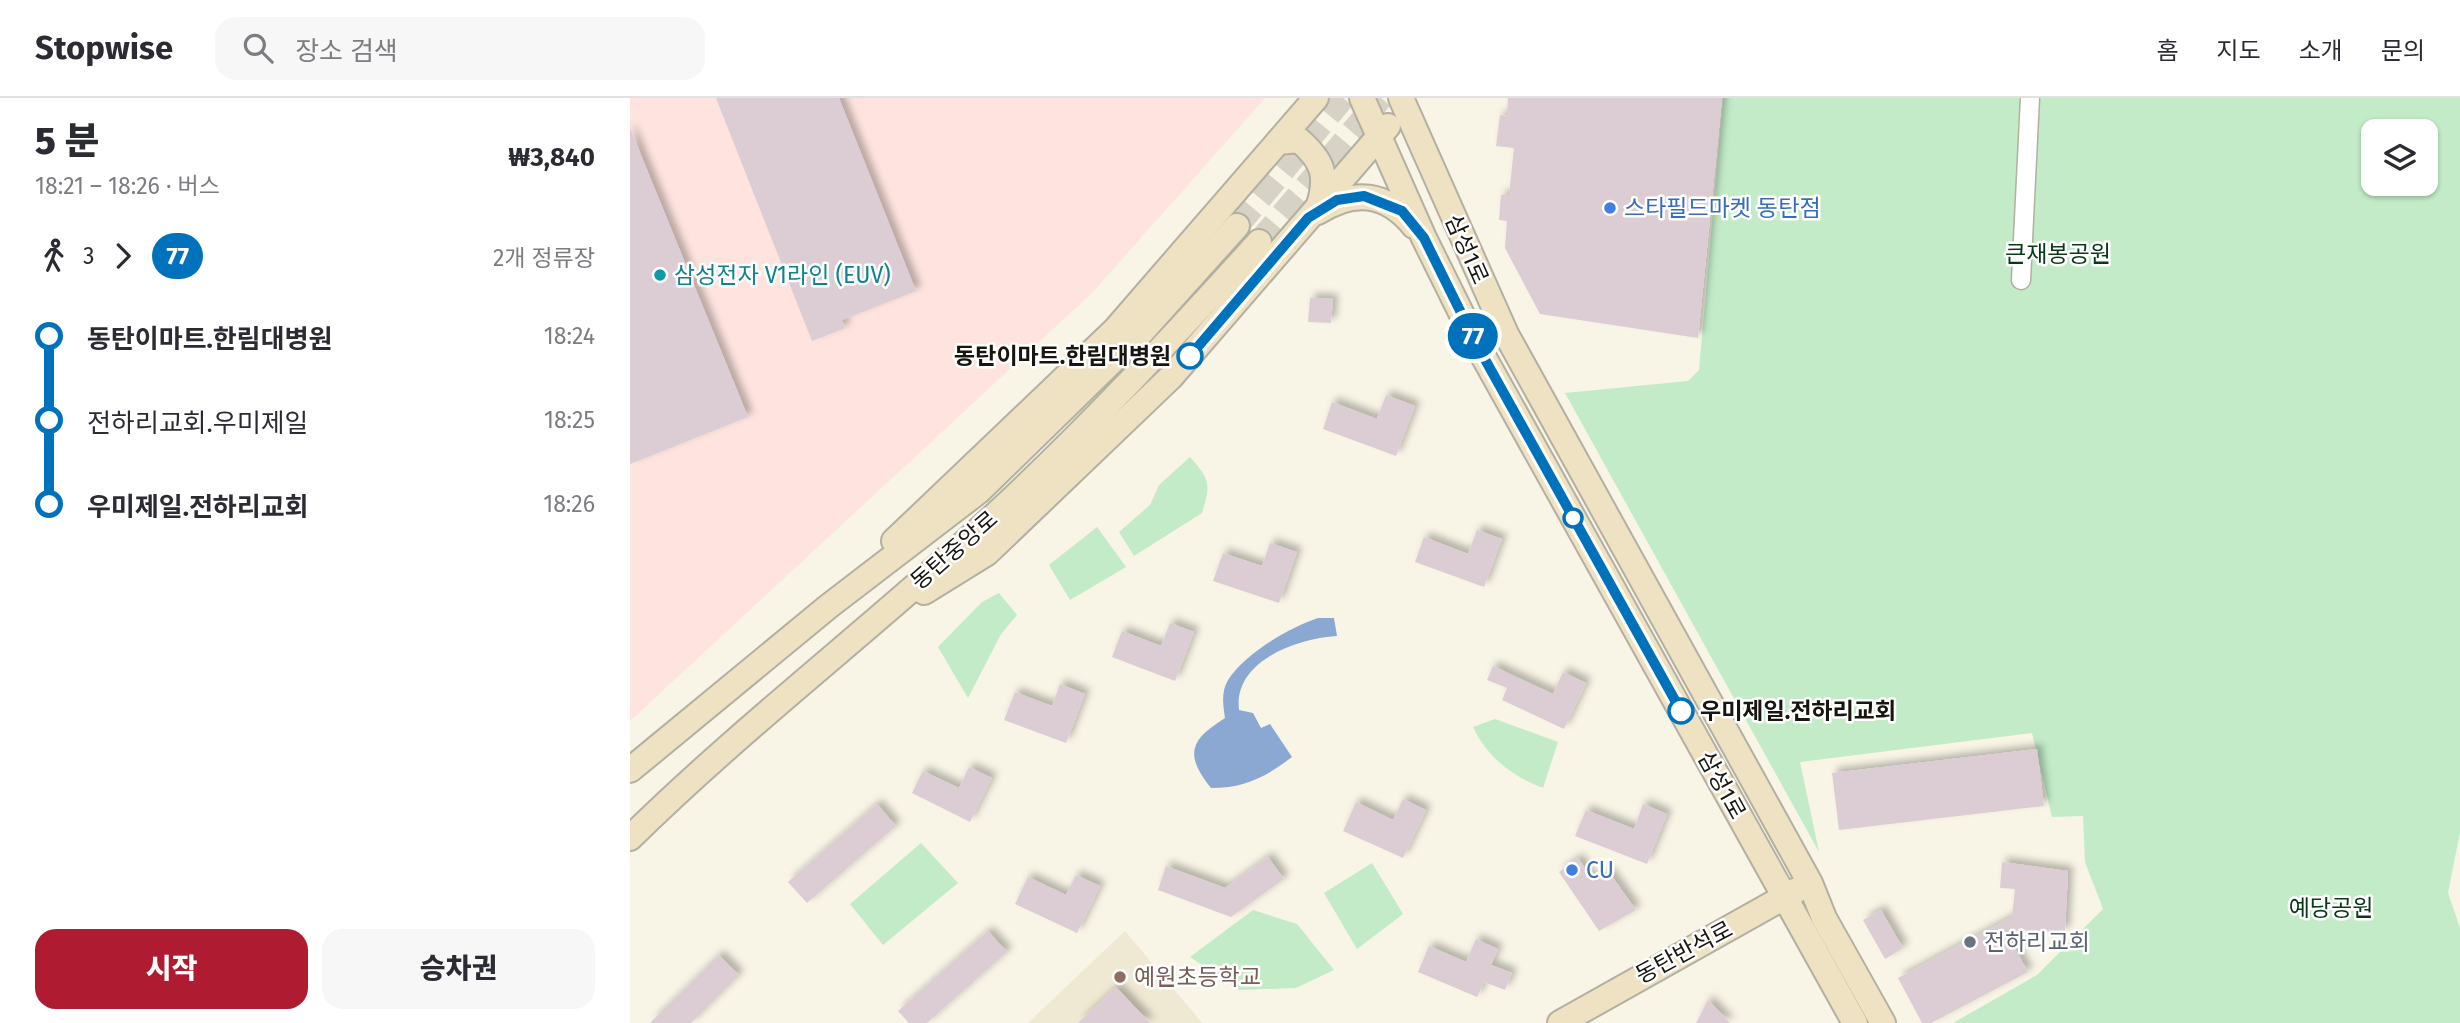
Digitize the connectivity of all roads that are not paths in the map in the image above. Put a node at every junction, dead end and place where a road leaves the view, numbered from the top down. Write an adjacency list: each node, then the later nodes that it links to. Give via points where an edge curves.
1 (1316, 98): 6 (street)
2 (1362, 98): 5 (street, 삼성1로)
3 (2030, 98): 12 (street)
4 (1406, 101): 5 (street); 13 (street, 삼성1로)
5 (1379, 136): 7 (street, 삼성1로); 8 (street)
6 (1278, 142): 8 (street, via 1299,140 1316,158 1325,184); 14 (street, via 1115,330 950,484)
7 (1405, 195): 10 (street, 삼성1로); 13 (street, via 1409,184 1416,183 1464,282)
8 (1314, 212): 10 (street, via 1337,200 1364,196 1402,211); 15 (street, via 1171,377 987,552)
9 (1237, 226): 14 (street, via 1138,336 979,491)
10 (1424, 238): 18 (street, 삼성1로, via 1477,345)
11 (1259, 242): 15 (street, 동탄중앙로, via 1148,364 994,516)
12 (2021, 280)
13 (1491, 304): 19 (street, 삼성1로)
14 (829, 606): 16 (street)
15 (853, 637): 17 (street, 동탄중앙로, via 682,786)
16 (630, 770)
17 (630, 838)
18 (1763, 860): 20 (street, 삼성1로); 21 (street)
19 (1810, 883): 20 (street, 동탄반석로); 24 (street, 삼성1로, via 1824,918)
20 (1784, 897): 21 (street, 동탄반석로); 23 (street, 삼성1로)
21 (1754, 915): 22 (street, 동탄반석로)
22 (1560, 1023)
23 (1855, 1023)
24 (1883, 1023)

